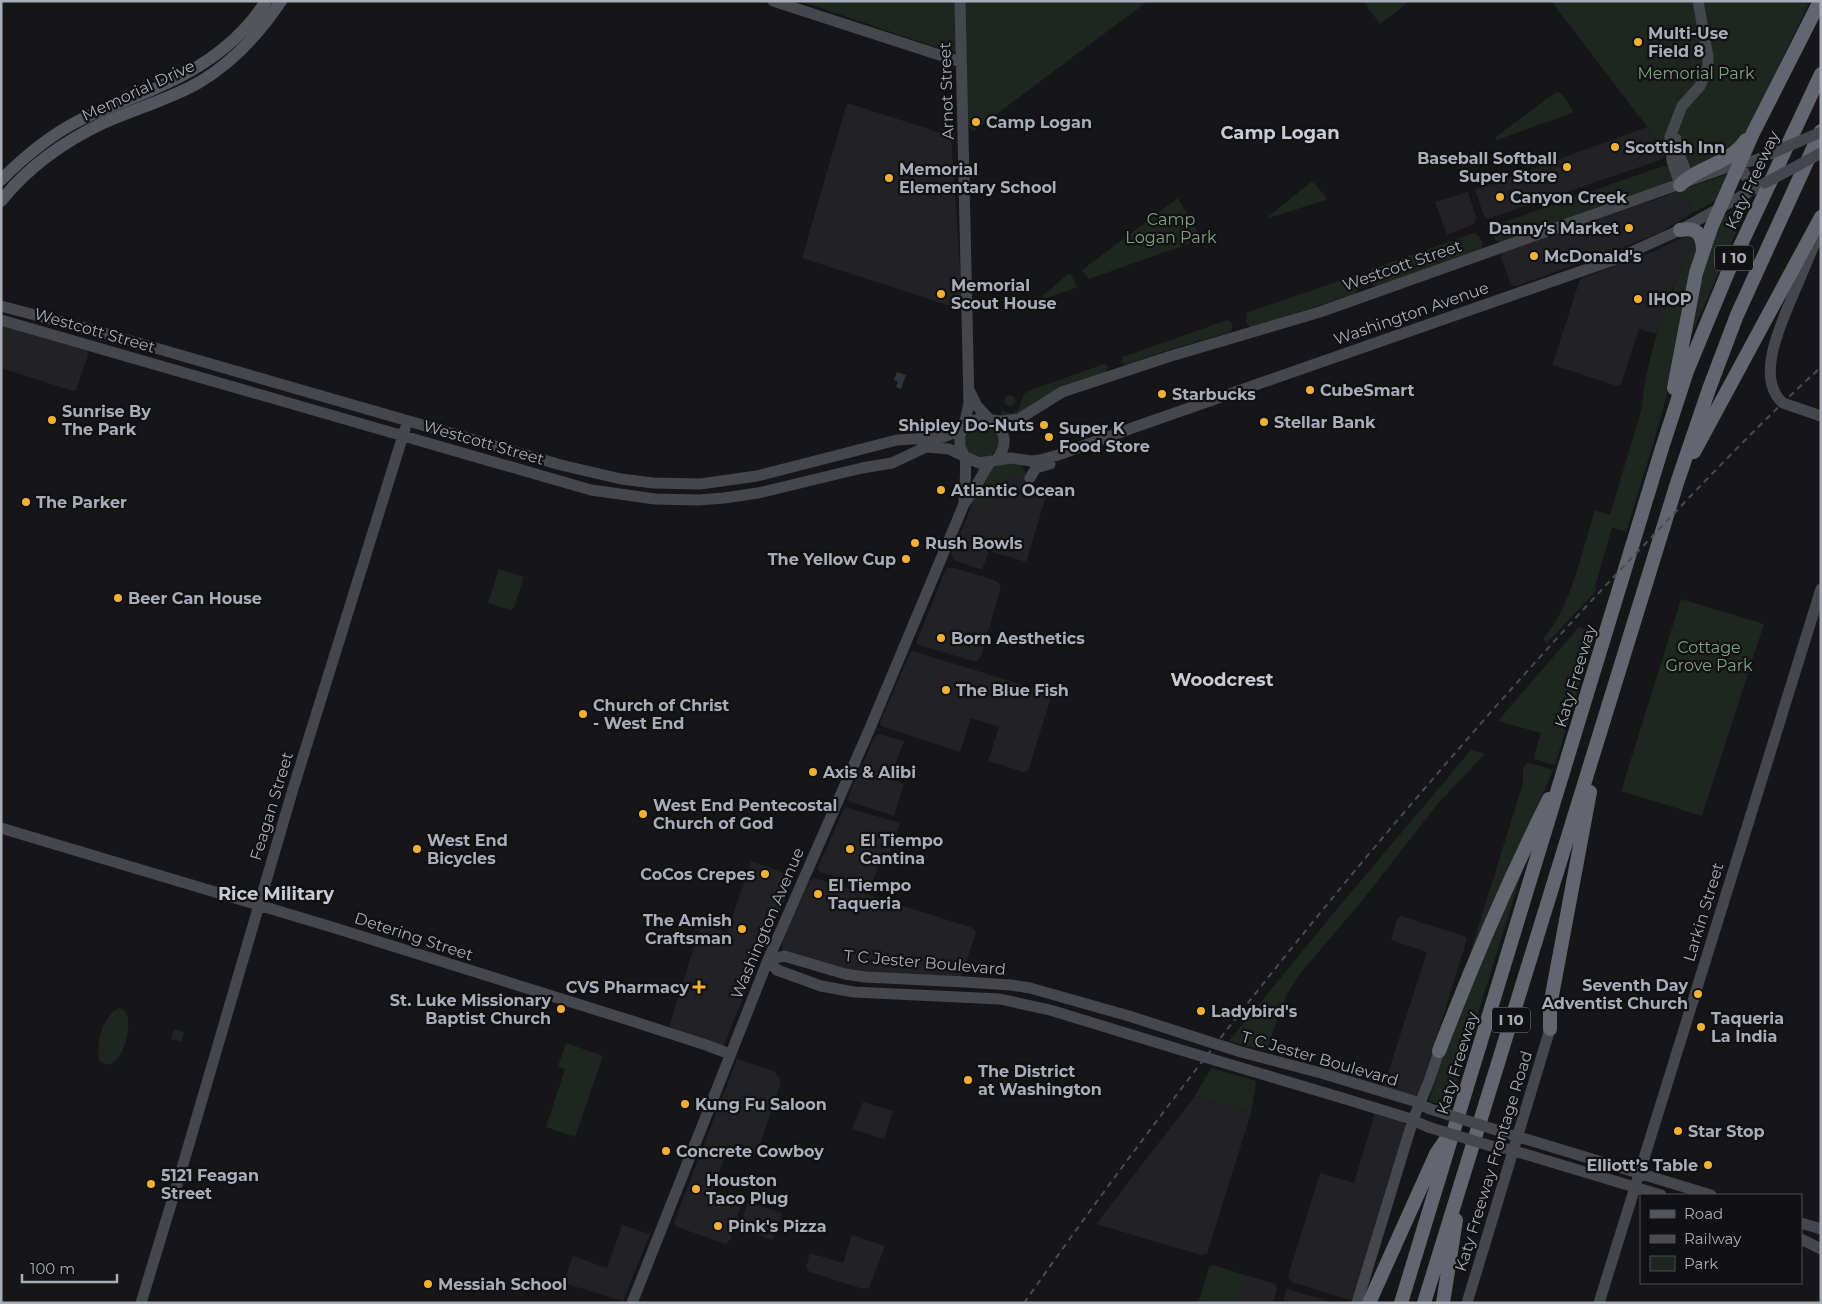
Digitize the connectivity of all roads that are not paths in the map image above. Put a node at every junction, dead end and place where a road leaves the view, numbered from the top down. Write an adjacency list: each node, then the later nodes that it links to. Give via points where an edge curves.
1 (266, 1): 7 (main road, Memorial Drive)
2 (281, 1): 7 (main road, Memorial Drive, via 259,32)
3 (773, 1): 8 (main road)
4 (960, 1): 8 (main road, Arnot Street)
5 (1698, 1): 18 (main road, via 1708,67 1700,86 1682,106 1674,128)
6 (1820, 1): 12 (highway)
7 (234, 48): 10 (main road, Memorial Drive)
8 (961, 62): 30 (main road, Arnot Street)
9 (1821, 74): 36 (highway, Katy Freeway / I 10, via 1728,272 1687,371)
10 (141, 101): 11 (main road, Memorial Drive, via 98,111); 15 (main road, Memorial Drive)
11 (64, 129): 15 (main road, via 62,138 45,149); 17 (main road, Memorial Drive)
12 (1754, 132): 16 (highway); 18 (highway, via 1731,156)
13 (1821, 132): 16 (main road, Westcott Street, bridge); 41 (highway, I 10, via 1737,314)
14 (1821, 153): 19 (main road, Washington Avenue, bridge)
15 (41, 161): 20 (main road, Memorial Drive)
16 (1740, 164): 18 (main road, Westcott Street); 19 (main road); 21 (highway)
17 (1, 180)
18 (1684, 181): 33 (main road, Westcott Street, via 1320,312 1062,392 1019,419)
19 (1755, 186): 21 (main road, Washington Avenue)
20 (1, 201)
21 (1719, 209): 24 (main road, Washington Avenue); 25 (highway)
22 (1821, 217): 41 (highway)
23 (1821, 229): 31 (main road, via 1779,330 1770,370 1772,387 1778,399 1804,412)
24 (1680, 230): 25 (highway, via 1688,228 1699,234); 38 (main road, Washington Avenue, via 1616,258)
25 (1704, 249): 36 (highway, via 1696,273)
26 (1, 306): 27 (main road, Westcott Street)
27 (30, 313): 29 (main road); 32 (main road, Westcott Street)
28 (1, 320): 29 (main road, Westcott Street)
29 (26, 327): 35 (main road, Westcott Street)
30 (968, 389): 33 (main road); 34 (main road, Arnot Street)
31 (1821, 416)
32 (407, 420): 34 (main road, Westcott Street, via 596,474 641,482 700,484 757,476 897,440 944,437); 35 (main road, Feagan Street)
33 (991, 420): 34 (main road, via 978,419); 39 (main road, via 1002,430 1004,438 1003,451)
34 (963, 428): 37 (main road, via 959,440)
35 (403, 436): 37 (main road, Westcott Street, via 591,490 664,500 758,493 892,463 926,447 949,449); 47 (main road, Feagan Street, via 292,789)
36 (1662, 448): 45 (highway, Katy Freeway / I 10)
37 (964, 456): 39 (main road, via 979,462); 42 (main road, Washington Avenue, via 967,473)
38 (1058, 456): 40 (main road, Washington Avenue); 40 (main road, via 1052,463 1036,468 1030,478)
39 (994, 460): 40 (main road, Washington Avenue); 42 (main road, Washington Avenue, via 980,476 973,494)
40 (1023, 460)
41 (1677, 483): 44 (highway, I 10)
42 (964, 504): 48 (main road, Washington Avenue)
43 (1821, 589): 64 (main road, Larkin Street)
44 (1599, 737): 54 (highway, via 1550,1006); 63 (highway, I 10)
45 (1568, 760): 56 (highway, via 1525,847); 60 (highway, Katy Freeway / I 10)
46 (1, 828): 47 (main road, Detering Street)
47 (259, 906): 57 (main road, Detering Street); 77 (main road, Feagan Street)
48 (768, 960): 49 (main road, T C Jester Boulevard, via 784,956); 50 (main road, T C Jester Boulevard, via 778,970 821,986); 57 (main road, Washington Avenue)
49 (865, 977): 50 (main road); 51 (main road, T C Jester Boulevard, via 1011,985)
50 (863, 993): 52 (main road, T C Jester Boulevard, via 1000,999)
51 (1055, 995): 52 (main road); 53 (main road, T C Jester Boulevard)
52 (1050, 1010): 55 (main road, T C Jester Boulevard)
53 (1129, 1016): 55 (main road); 58 (main road, T C Jester Boulevard)
54 (1550, 1029): 61 (main road, Katy Freeway Frontage Road)
55 (1124, 1033): 59 (main road, T C Jester Boulevard)
56 (1438, 1051): 58 (main road)
57 (730, 1054): 78 (main road, Washington Avenue)
58 (1419, 1103): 59 (main road); 61 (main road, T C Jester Boulevard, bridge)
59 (1418, 1122): 62 (main road, T C Jester Boulevard, bridge); 79 (main road)
60 (1457, 1124): 80 (highway, via 1436,1154); 81 (highway, Katy Freeway / I 10)
61 (1518, 1136): 62 (main road, Katy Freeway Frontage Road); 64 (main road, T C Jester Boulevard)
62 (1514, 1150): 65 (main road, T C Jester Boulevard); 84 (main road, Katy Freeway Frontage Road)
63 (1465, 1167): 82 (highway, I 10); 83 (highway)
64 (1639, 1173): 65 (main road, Larkin Street); 66 (main road, T C Jester Boulevard)
65 (1635, 1188): 67 (main road, T C Jester Boulevard); 85 (main road, Larkin Street)
66 (1685, 1191): 68 (main road, T C Jester Boulevard)
67 (1657, 1194)
68 (1704, 1194)
69 (1802, 1221): 71 (main road)
70 (1802, 1221): 72 (main road)
71 (1821, 1222)
72 (1821, 1229)
73 (1802, 1235): 75 (main road)
74 (1802, 1240): 76 (main road)
75 (1821, 1241)
76 (1821, 1249)
77 (141, 1303)
78 (632, 1303)
79 (1357, 1303)
80 (1369, 1303)
81 (1401, 1303)
82 (1424, 1303)
83 (1443, 1303)
84 (1467, 1303)
85 (1599, 1303)

